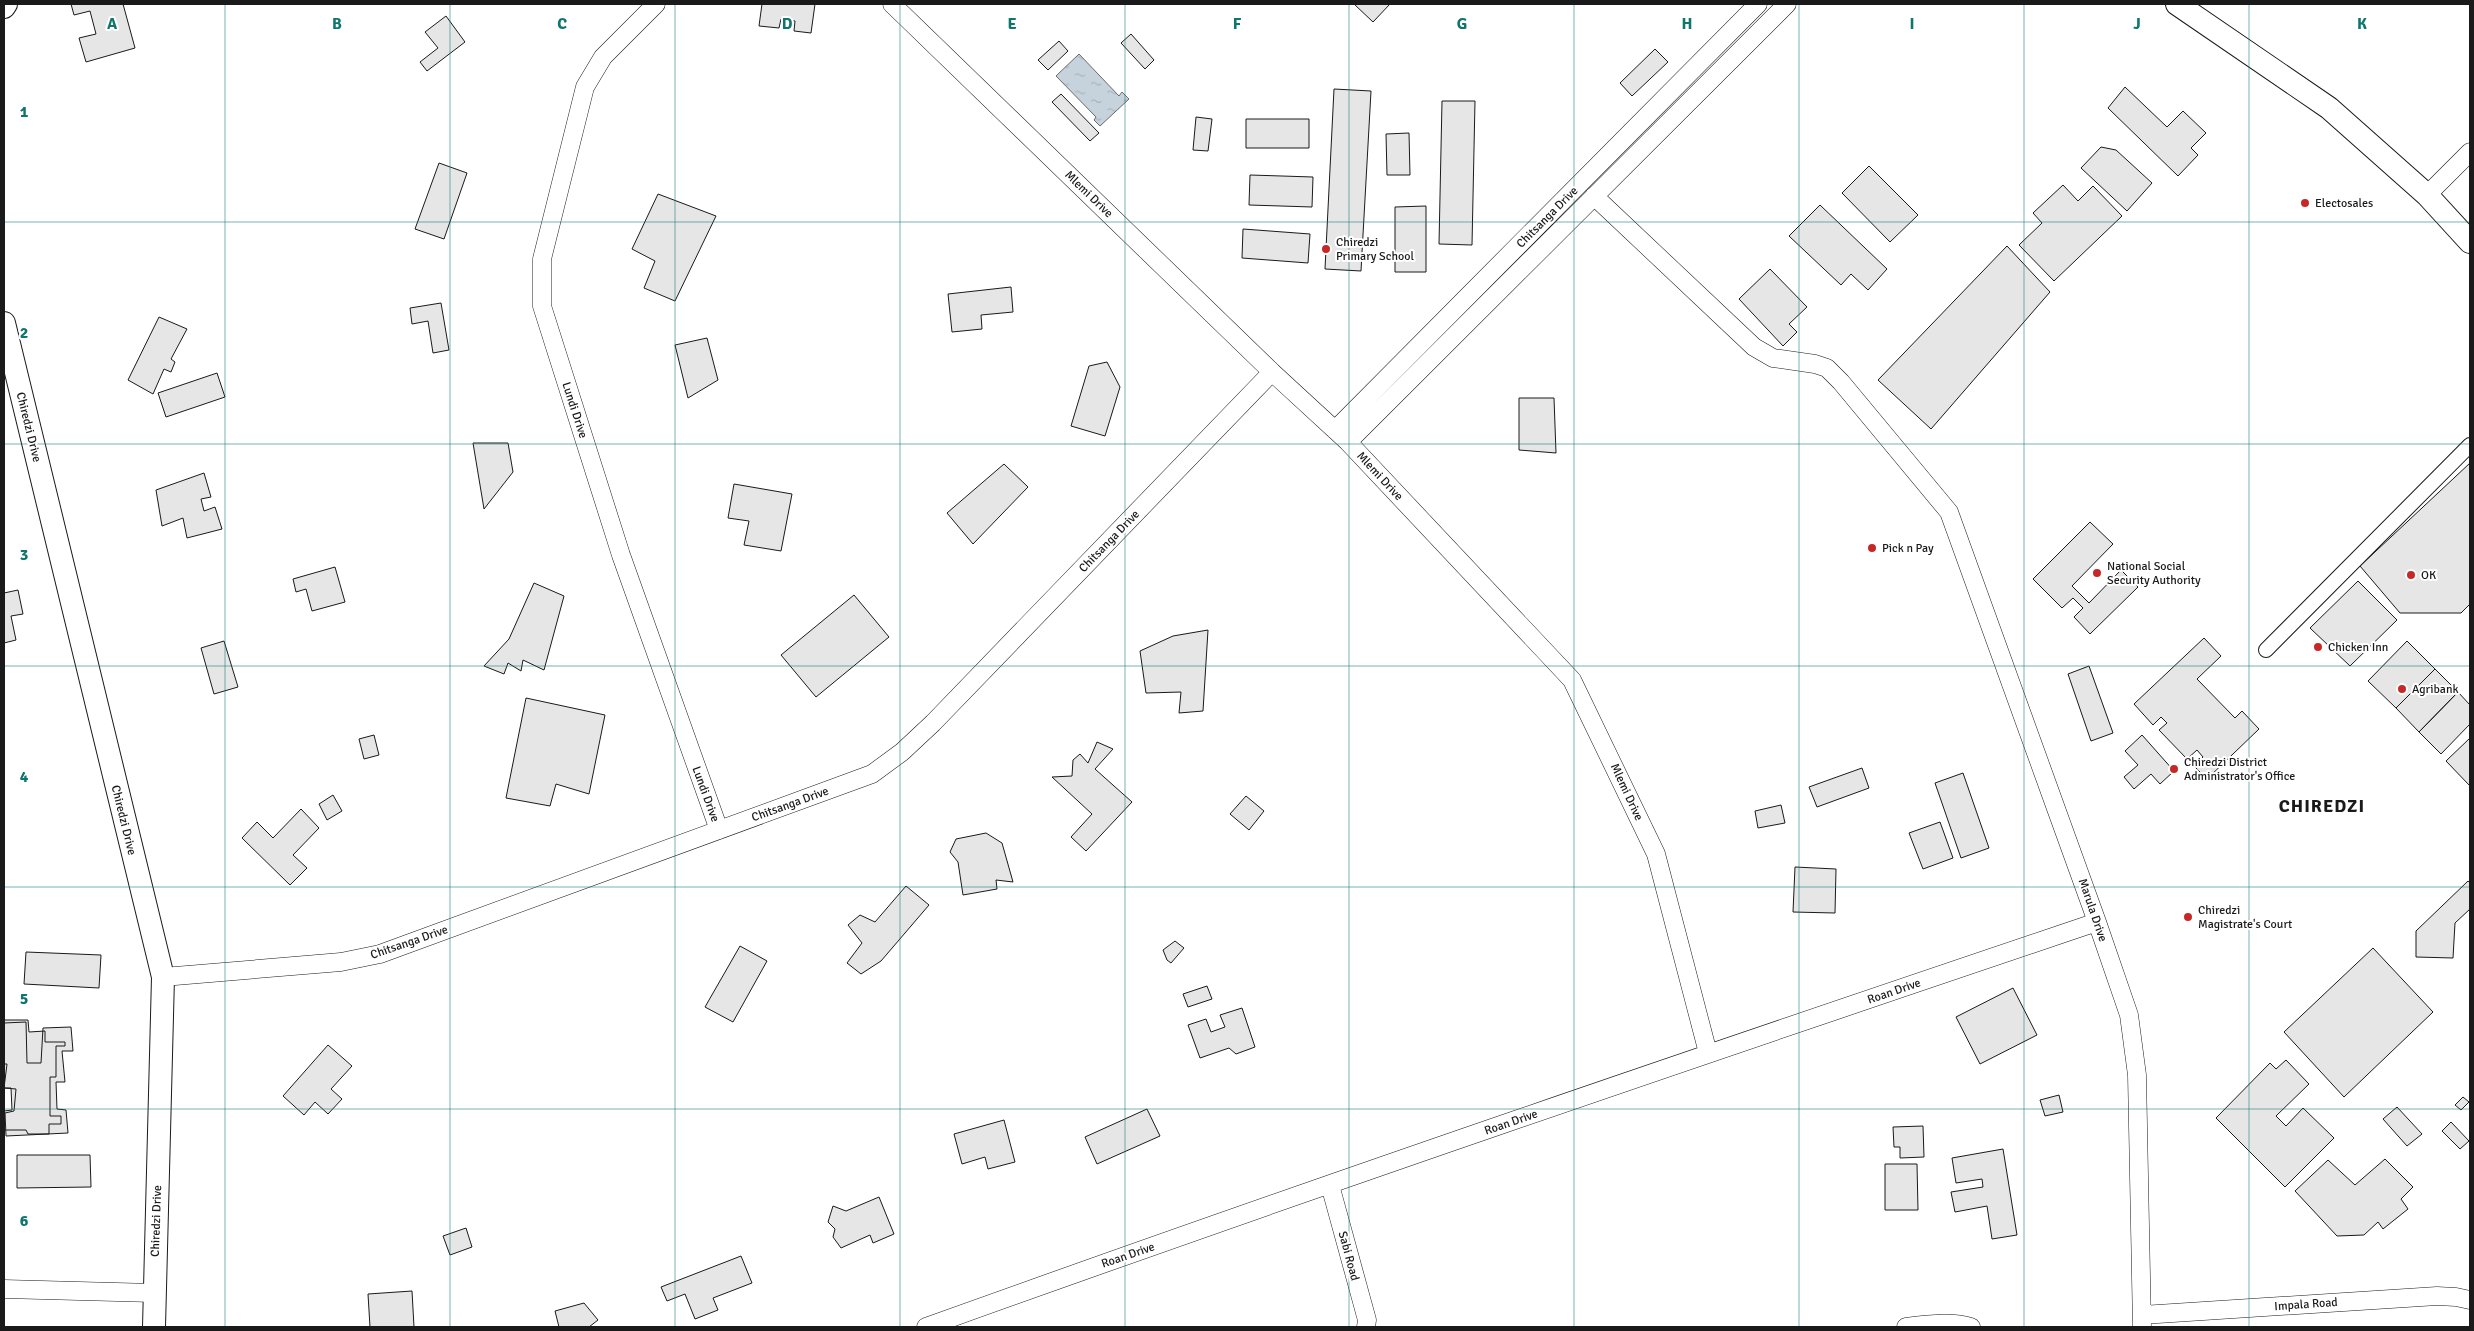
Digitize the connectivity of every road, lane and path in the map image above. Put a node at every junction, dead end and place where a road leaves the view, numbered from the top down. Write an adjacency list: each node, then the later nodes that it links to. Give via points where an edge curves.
1 (6, 4): 7 (street)
2 (656, 4): 18 (street, Lundi Drive, via 603,57 585,87 542,259 542,306 621,556)
3 (892, 4): 13 (street, Mlemi Drive)
4 (1758, 4): 14 (street, Chitsanga Drive)
5 (1788, 4): 10 (street)
6 (2177, 4): 9 (street, via 2329,108)
7 (4, 7)
8 (2470, 152): 9 (street)
9 (2427, 195): 11 (street)
10 (1594, 196): 15 (street); 19 (street, Marula Drive, via 1754,348 1773,358 1827,368 1949,512)
11 (2470, 242)
12 (4, 323): 20 (street, Chiredzi Drive)
13 (1272, 372): 14 (street, Mlemi Drive); 18 (street, Chitsanga Drive, via 902,752 872,774)
14 (1335, 430): 15 (street, Mlemi Drive)
15 (1348, 442): 21 (street, Mlemi Drive, via 1572,680 1656,854)
16 (2470, 445): 17 (street)
17 (2266, 650)
18 (719, 830): 20 (street, Chitsanga Drive, via 380,954 341,962)
19 (2098, 922): 21 (street, Roan Drive); 26 (street, Marula Drive, via 2129,1015 2137,1075)
20 (163, 977): 24 (street, Chiredzi Drive)
21 (1708, 1053): 22 (street, Roan Drive)
22 (1330, 1186): 28 (street, Roan Drive); 29 (street, Sabi Road, via 1367,1320)
23 (4, 1289): 24 (street)
24 (154, 1293): 27 (street, Chiredzi Drive)
25 (2470, 1300): 26 (street, Impala Road, via 2437,1296)
26 (2142, 1321)
27 (154, 1327)
28 (926, 1327)
29 (1366, 1327)
30 (1906, 1327): 31 (street, via 1962,1324)
31 (1972, 1327)

